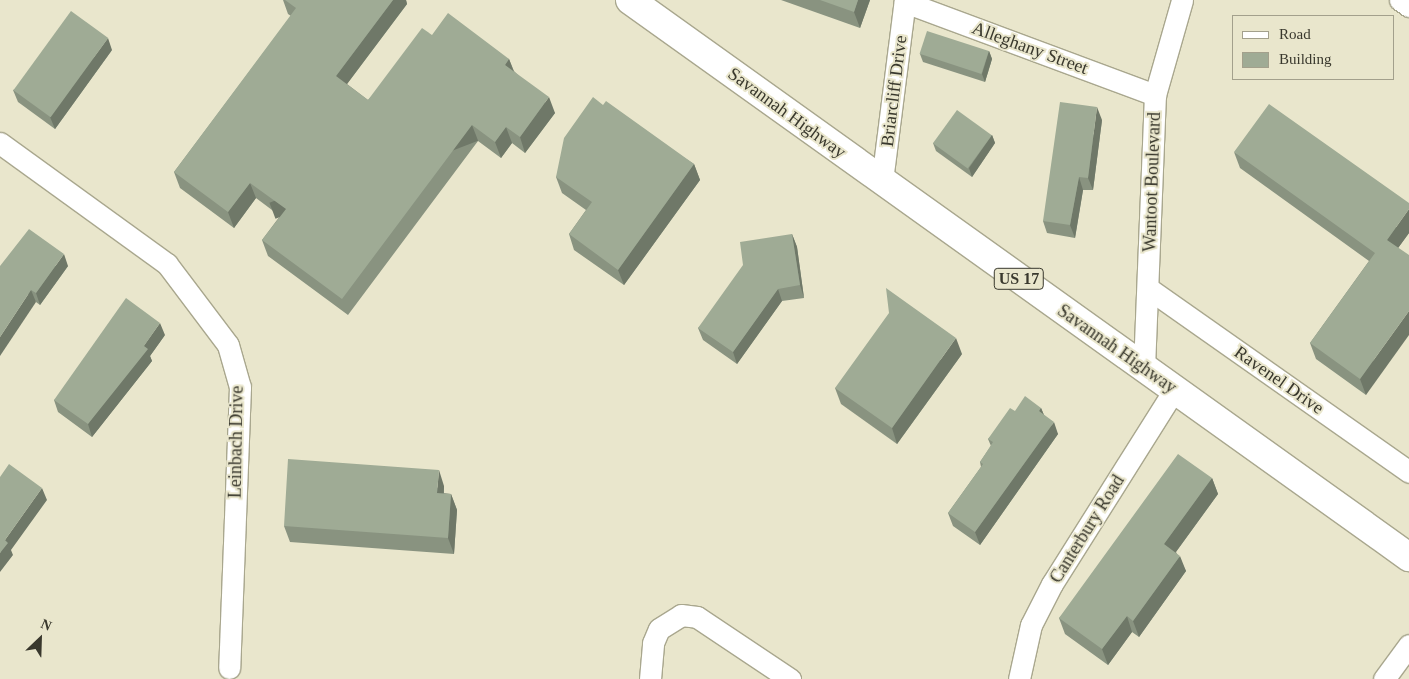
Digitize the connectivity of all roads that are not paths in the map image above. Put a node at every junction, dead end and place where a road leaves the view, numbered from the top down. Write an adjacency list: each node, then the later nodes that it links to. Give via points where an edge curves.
1 (630, 0): 8 (highway, Savannah Highway / US 17)
2 (1182, 0): 6 (street, Wantoot Boulevard)
3 (1400, 0): 5 (street)
4 (905, 1): 6 (street, Alleghany Street); 8 (street, Briarcliff Drive)
5 (1409, 6)
6 (1155, 95): 9 (street, Wantoot Boulevard)
7 (0, 143): 15 (street, Leinbach Drive, via 167,264 228,344 240,388)
8 (882, 181): 10 (highway, Savannah Highway / US 17)
9 (1149, 289): 10 (street, Wantoot Boulevard); 12 (street, Ravenel Drive)
10 (1144, 368): 11 (highway, Savannah Highway / US 17)
11 (1175, 389): 13 (highway, Savannah Highway / US 17); 18 (street, Canterbury Road, via 1052,584 1031,625)
12 (1409, 472)
13 (1409, 557)
14 (1409, 645): 19 (street)
15 (229, 668)
16 (650, 679): 17 (street, via 652,644 659,629 681,615 697,617)
17 (790, 679)
18 (1019, 679)
19 (1384, 679)

